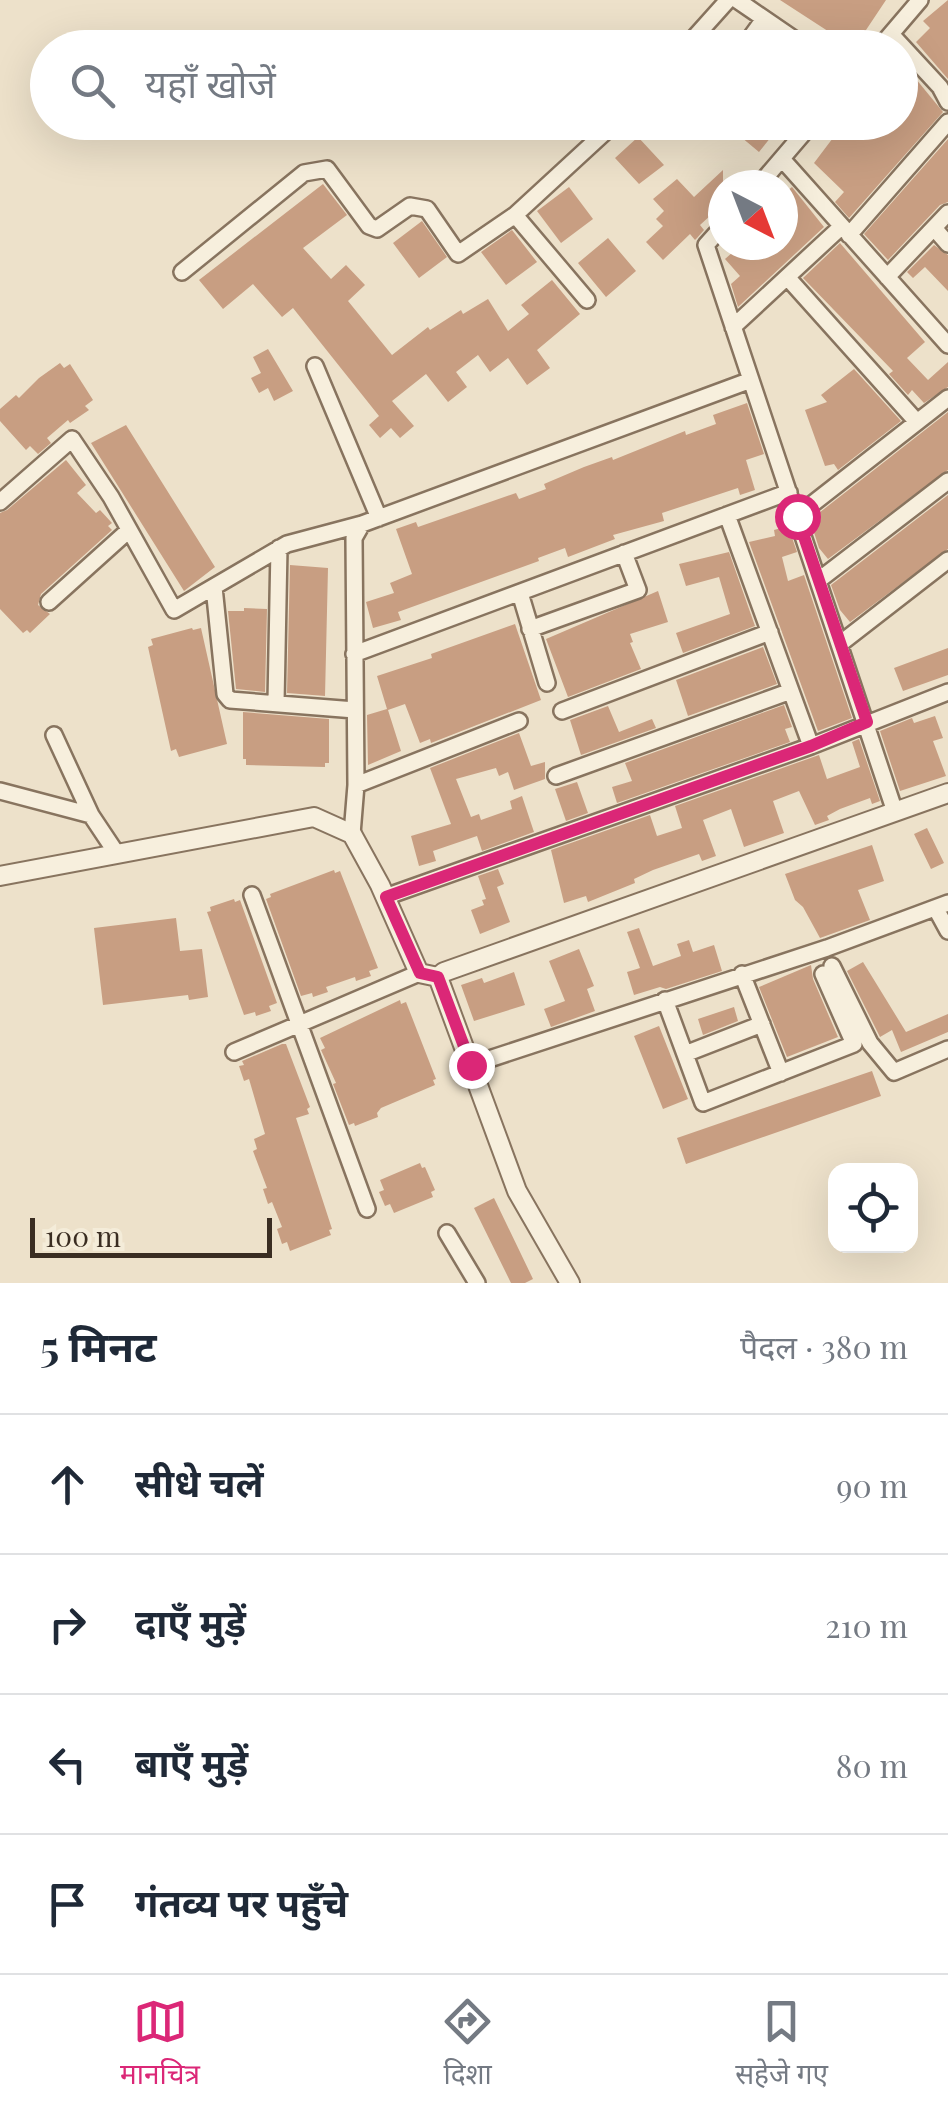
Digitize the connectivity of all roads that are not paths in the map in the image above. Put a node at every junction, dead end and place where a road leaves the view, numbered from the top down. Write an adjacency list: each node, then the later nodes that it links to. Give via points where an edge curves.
1 (728, 0): 5 (street)
2 (737, 0): 4 (street)
3 (920, 0): 8 (street)
4 (764, 19): 6 (street); 7 (street)
5 (701, 30)
6 (756, 30)
7 (780, 30)
8 (894, 30)
9 (918, 63): 10 (street)
10 (948, 102)
11 (948, 122): 19 (street)
12 (596, 140): 17 (street)
13 (798, 140): 14 (street)
14 (782, 159): 15 (street); 19 (street)
15 (772, 170)
16 (948, 213): 18 (street)
17 (515, 215): 22 (street, via 458,254 427,209 410,206 377,229 369,226 327,169 304,173); 25 (street)
18 (934, 228): 20 (street); 23 (street)
19 (846, 230): 23 (street); 24 (street)
20 (948, 244)
21 (711, 260): 26 (street)
22 (182, 272)
23 (887, 277): 27 (street)
24 (788, 278): 26 (street); 31 (street)
25 (586, 300)
26 (733, 327): 29 (street)
27 (948, 345)
28 (315, 366): 37 (street)
29 (751, 380): 33 (street); 37 (street)
30 (948, 398): 31 (street)
31 (917, 422): 36 (street)
32 (948, 481): 43 (street)
33 (789, 492): 35 (street); 36 (street)
34 (0, 502): 39 (street, via 72,439)
35 (726, 515): 41 (street); 48 (street)
36 (797, 516): 43 (street)
37 (378, 518): 38 (street)
38 (362, 524): 40 (street); 50 (street, via 354,538)
39 (130, 530): 44 (street, via 174,610); 46 (street)
40 (279, 548): 44 (street); 54 (street)
41 (624, 554): 45 (street); 47 (street, via 638,590)
42 (947, 562): 49 (street)
43 (819, 580): 49 (street)
44 (214, 587): 54 (street, via 225,694 235,702)
45 (520, 593): 47 (street); 50 (street)
46 (49, 602)
47 (530, 629): 51 (street)
48 (770, 632): 52 (street); 56 (street)
49 (841, 644): 58 (street)
50 (354, 654): 55 (street)
51 (547, 683)
52 (791, 692): 60 (street); 61 (street)
53 (948, 692): 58 (street)
54 (276, 702): 55 (street)
55 (355, 710): 62 (street)
56 (562, 711)
57 (518, 721): 62 (street)
58 (867, 722): 60 (street); 65 (street)
59 (54, 735): 66 (street)
60 (811, 746): 71 (street)
61 (556, 776)
62 (356, 785): 67 (street)
63 (0, 791): 66 (street)
64 (948, 793): 65 (street)
65 (896, 812): 75 (street)
66 (92, 815): 68 (street)
67 (352, 834): 68 (street, via 314,817); 71 (street)
68 (117, 854): 69 (street)
69 (0, 876)
70 (252, 895): 78 (street)
71 (386, 897): 75 (street)
72 (942, 906): 73 (street); 74 (street)
73 (948, 931)
74 (742, 974): 76 (street); 77 (street)
75 (429, 975): 78 (street); 82 (street)
76 (665, 1000): 81 (street); 82 (street)
77 (762, 1024): 81 (street); 83 (street)
78 (300, 1025): 80 (street); 84 (street)
79 (948, 1049): 83 (street, via 894,1072 828,970 854,1044)
80 (234, 1052)
81 (685, 1054): 83 (street, via 703,1103)
82 (471, 1065): 87 (street, via 517,1191)
83 (781, 1073)
84 (367, 1209)
85 (448, 1233): 86 (street)
86 (477, 1283)
87 (570, 1283)

